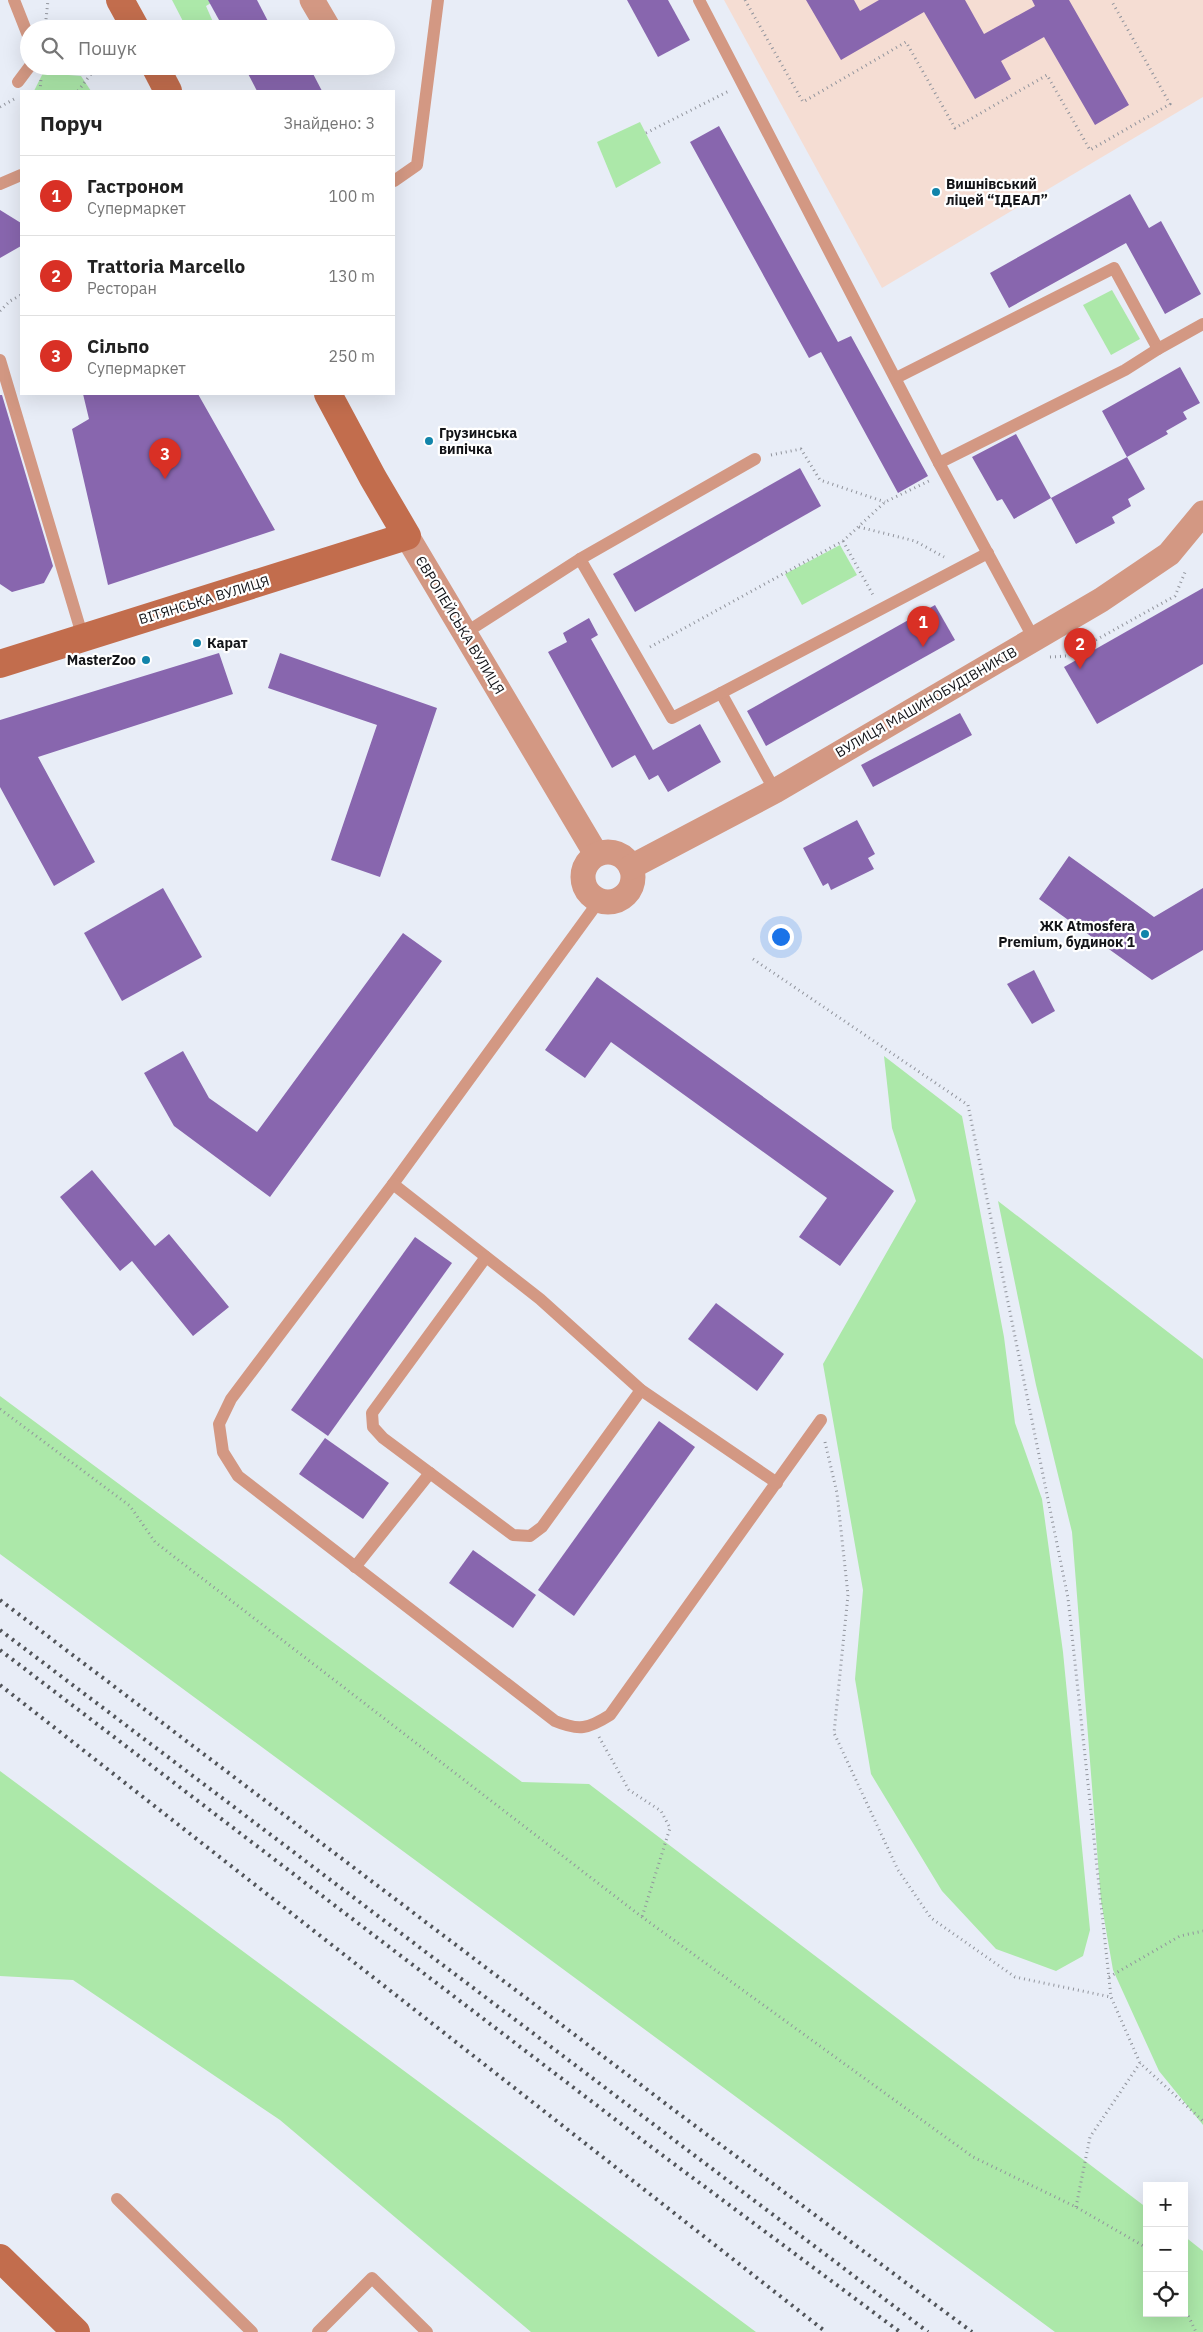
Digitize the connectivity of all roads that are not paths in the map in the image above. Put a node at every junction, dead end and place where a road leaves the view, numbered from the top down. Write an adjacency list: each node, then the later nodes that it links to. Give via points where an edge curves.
1 (14, 0): 6 (lane)
2 (120, 0): 7 (street)
3 (312, 0): 8 (street)
4 (438, 0): 14 (lane, via 417,165)
5 (699, 0): 19 (lane)
6 (22, 20)
7 (131, 20)
8 (324, 20)
9 (23, 75): 11 (lane)
10 (160, 75): 12 (street)
11 (18, 82)
12 (167, 90)
13 (20, 175): 15 (lane)
14 (395, 180)
15 (0, 184)
16 (1203, 324): 17 (lane)
17 (1158, 349): 19 (lane, via 1114,268); 22 (lane)
18 (0, 360): 28 (lane)
19 (896, 378): 22 (lane)
20 (329, 395): 24 (street, ЄВРОПЕЙСЬКА ВУЛИЦЯ)
21 (755, 459): 26 (lane)
22 (942, 468): 25 (lane)
23 (1203, 514): 29 (street, ВУЛИЦЯ МАШИНОБУДІВНИКІВ, via 1169,554)
24 (408, 536): 27 (street, ЄВРОПЕЙСЬКА ВУЛИЦЯ); 28 (street, ВІТЯНСЬКА ВУЛИЦЯ)
25 (988, 553): 29 (lane); 31 (lane)
26 (580, 559): 27 (lane); 31 (lane, via 672,718)
27 (465, 633): 33 (street, ЄВРОПЕЙСЬКА ВУЛИЦЯ)
28 (83, 638): 30 (street, ВІТЯНСЬКА ВУЛИЦЯ)
29 (1037, 648): 32 (street, ВУЛИЦЯ МАШИНОБУДІВНИКІВ)
30 (0, 664)
31 (721, 693): 32 (lane)
32 (775, 791): 34 (street, ВУЛИЦЯ МАШИНОБУДІВНИКІВ)
33 (596, 854): 34 (street, via 612,852 627,860); 35 (street, via 585,866 583,883 592,897)
34 (631, 867): 35 (street, via 632,884 623,898 607,903)
35 (599, 901): 36 (lane)
36 (393, 1184): 37 (lane); 42 (lane, via 231,1399 219,1424 223,1452 238,1476)
37 (486, 1257): 38 (lane, via 540,1299); 40 (lane, via 372,1413 373,1427 383,1438)
38 (641, 1390): 40 (lane, via 542,1527 530,1536 513,1535); 41 (lane)
39 (821, 1420): 41 (lane)
40 (430, 1473): 42 (lane)
41 (777, 1484): 42 (lane, via 610,1715 593,1726 572,1728 555,1721)
42 (355, 1567)
43 (117, 2199): 46 (lane)
44 (0, 2258): 45 (street)
45 (76, 2332)
46 (252, 2332)
47 (318, 2332): 48 (lane, via 372,2278)
48 (427, 2332)

